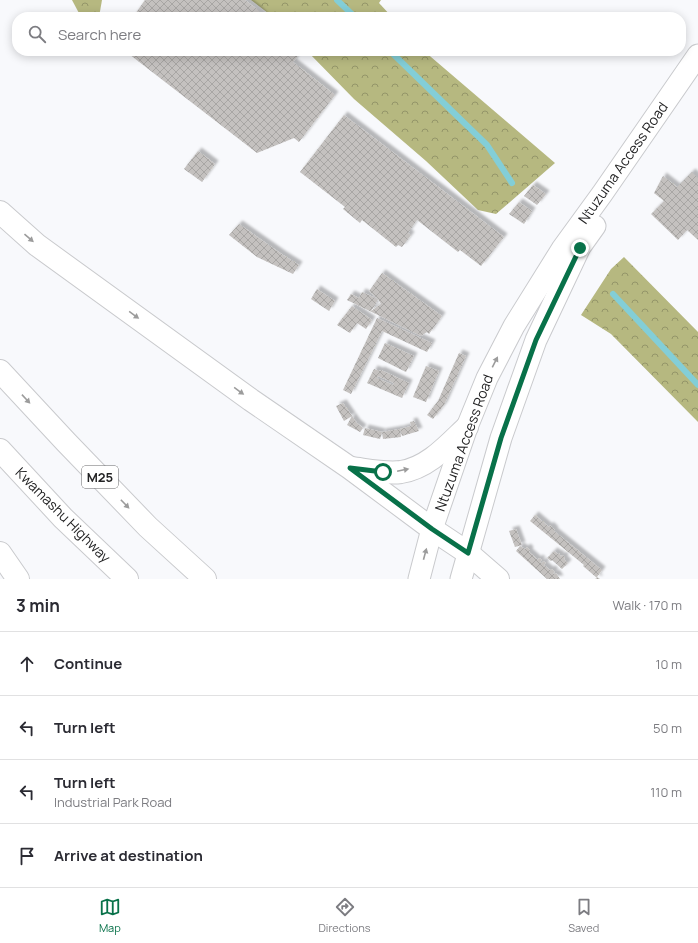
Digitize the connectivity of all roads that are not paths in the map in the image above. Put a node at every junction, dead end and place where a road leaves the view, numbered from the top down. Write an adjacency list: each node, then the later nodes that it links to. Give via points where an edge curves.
1 (698, 55): 5 (street, Ntuzuma Access Road, one-way to 1, via 487,378 514,326 562,249)
2 (698, 74): 10 (street, via 633,166 580,248 543,324 501,438)
3 (0, 212): 7 (main road, one-way to 7, via 44,250 251,400)
4 (0, 371): 13 (main road, M25, one-way to 13, via 148,527)
5 (467, 427): 7 (main road, one-way to 5, via 402,472 436,456); 8 (street, Ntuzuma Access Road)
6 (0, 450): 12 (main road, Kwamashu Highway, via 63,518)
7 (350, 468): 8 (main road)
8 (432, 529): 10 (main road); 14 (street, Ntuzuma Access Road, one-way to 8)
9 (0, 553): 11 (main road)
10 (468, 553): 15 (street); 16 (main road)
11 (18, 579)
12 (127, 579)
13 (205, 579)
14 (418, 579)
15 (461, 579)
16 (498, 579)

